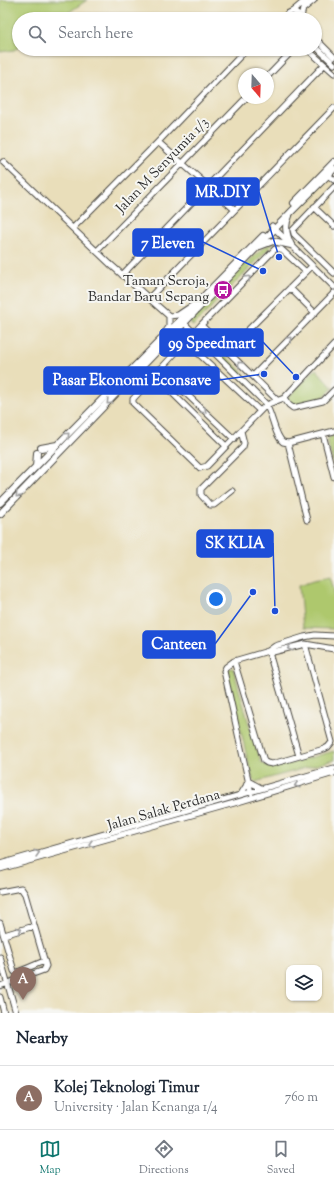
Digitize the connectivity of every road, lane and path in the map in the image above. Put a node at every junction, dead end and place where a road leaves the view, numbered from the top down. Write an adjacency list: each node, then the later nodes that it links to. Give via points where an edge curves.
1 (306, 0): 3 (street)
2 (314, 0): 5 (street)
3 (293, 11): 4 (street)
4 (289, 12)
5 (303, 12)
6 (322, 45): 11 (street)
7 (322, 53): 12 (street)
8 (240, 56): 18 (street)
9 (287, 56): 14 (street)
10 (314, 56): 13 (street)
11 (334, 57)
12 (334, 64)
13 (324, 65): 15 (street); 25 (street)
14 (274, 70)
15 (334, 73)
16 (240, 104): 21 (street, Jalan M Senyumia 1/3)
17 (334, 108): 28 (street)
18 (158, 142): 21 (street); 32 (street)
19 (3, 162): 32 (street)
20 (334, 162): 31 (main road)
21 (182, 163): 25 (street); 35 (street, Jalan M Senyumia 1/3)
22 (334, 169): 23 (main road)
23 (328, 175): 24 (street); 29 (main road)
24 (334, 180)
25 (208, 186): 28 (street); 39 (street)
26 (334, 187): 27 (street)
27 (314, 207): 30 (street); 38 (street, via 293,230 294,234)
28 (234, 209): 43 (street)
29 (292, 211): 31 (main road); 33 (main road, via 286,226)
30 (334, 226)
31 (274, 227): 33 (street); 34 (main road); 44 (main road)
32 (73, 228): 35 (street)
33 (291, 245): 34 (main road, via 273,242); 36 (street)
34 (257, 248): 47 (main road)
35 (97, 251): 39 (street)
36 (312, 266): 37 (street); 40 (street)
37 (306, 272): 41 (street); 48 (street, one-way to 37, via 275,249 280,248)
38 (334, 273)
39 (122, 275): 43 (street)
40 (334, 287)
41 (290, 288): 45 (street); 53 (street)
42 (333, 296): 45 (street)
43 (149, 298): 46 (street)
44 (197, 303): 46 (street, via 178,315); 47 (main road)
45 (315, 313): 56 (street, one-way to 45)
46 (169, 316): 51 (street, via 169,327)
47 (182, 322): 49 (street); 51 (main road); 73 (main road, one-way to 73)
48 (200, 325): 49 (street); 53 (street)
49 (194, 333): 50 (street); 60 (street)
50 (186, 342): 54 (street); 61 (street)
51 (156, 344): 67 (main road, one-way to 51)
52 (334, 345): 58 (street)
53 (227, 351): 56 (street, one-way to 53)
54 (160, 369): 55 (street); 65 (street, one-way to 65)
55 (154, 376): 68 (street); 68 (street, via 133,398 133,403 200,468 207,466)
56 (253, 376): 59 (street)
57 (334, 390): 58 (street, via 323,401 292,408)
58 (284, 398): 59 (street)
59 (277, 400): 60 (street)
60 (266, 405): 61 (street); 66 (street, via 280,439)
61 (260, 411): 63 (street)
62 (334, 431): 64 (street)
63 (241, 432): 65 (street); 71 (street, via 243,447 201,489 201,495 210,505 214,505)
64 (323, 434): 66 (street); 70 (street)
65 (234, 439): 68 (street)
66 (288, 443): 74 (street)
67 (57, 445): 69 (main road); 69 (main road, via 39,450)
68 (226, 446)
69 (36, 467): 72 (main road)
70 (334, 477)
71 (232, 491)
72 (0, 503)
73 (0, 514)
74 (307, 520)
75 (334, 636): 78 (street, via 304,637 275,646)
76 (305, 644): 77 (street); 78 (street, one-way to 78); 80 (street)
77 (334, 649)
78 (268, 652): 79 (street); 81 (street)
79 (234, 661): 81 (street, via 264,761 270,764); 84 (street, via 224,671)
80 (332, 735): 81 (street, via 331,745)
81 (299, 756)
82 (334, 768): 85 (street, Jalan Salak Perdana)
83 (334, 773): 88 (street, Jalan Salak Perdana, one-way to 88)
84 (248, 781): 85 (street); 86 (street); 87 (street)
85 (261, 788): 86 (street, Jalan Salak Perdana)
86 (250, 792): 87 (street, Jalan Salak Perdana); 88 (street)
87 (240, 795): 89 (street, Jalan Salak Perdana)
88 (252, 798): 90 (street, Jalan Salak Perdana)
89 (127, 826): 90 (street); 91 (street, Jalan Salak Perdana, one-way to 89)
90 (130, 833): 92 (street, Jalan Salak Perdana, one-way to 92)
91 (0, 864)
92 (0, 869)
93 (0, 892): 95 (street, via 21,888)
94 (0, 923): 96 (street)
95 (34, 926): 96 (street, one-way to 95); 98 (street)
96 (4, 935): 98 (street, via 16,973)
97 (0, 957): 99 (street)
98 (45, 964): 99 (street, via 44,970)
99 (8, 983): 100 (street); 103 (street)
100 (0, 986)
101 (0, 997): 102 (street)
102 (4, 1013)
103 (16, 1013)

